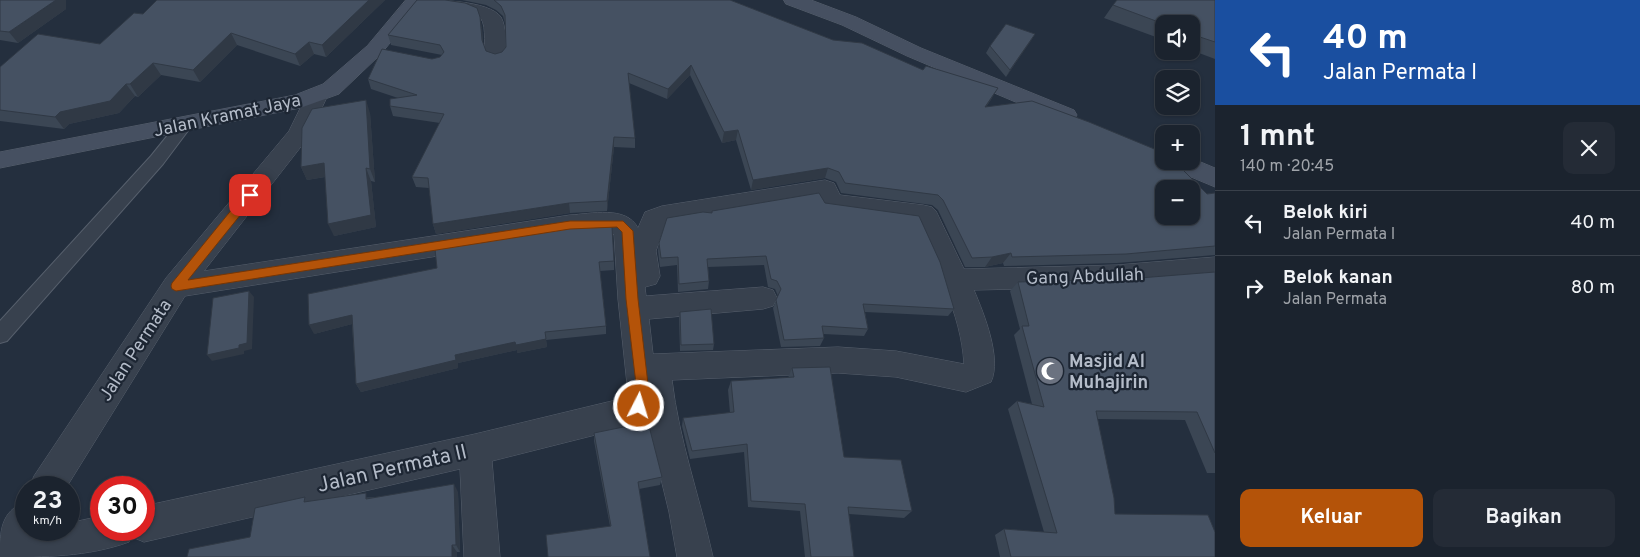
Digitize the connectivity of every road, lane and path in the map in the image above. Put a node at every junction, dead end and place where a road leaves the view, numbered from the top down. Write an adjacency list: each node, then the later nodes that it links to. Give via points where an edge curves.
1 (416, 0): 5 (street, Jalan Kramat Jaya)
2 (424, 0): 8 (street, via 486,11 492,18)
3 (793, 0): 6 (street, via 849,21)
4 (857, 46): 6 (street)
5 (374, 50): 7 (street); 9 (street, Jalan Kramat Jaya, via 330,89)
6 (914, 52): 11 (street)
7 (398, 54)
8 (496, 56)
9 (317, 95): 10 (street, Jalan Kramat Jaya); 17 (street, Jalan Permata, via 299,134)
10 (185, 124): 12 (street, Jalan Kramat Jaya); 20 (lane, via 157,160)
11 (1088, 125)
12 (0, 160)
13 (1196, 170): 14 (street)
14 (1215, 178)
15 (1215, 268): 16 (street, Gang Abdullah, via 1120,276)
16 (954, 280): 19 (street, via 925,215 834,204 825,189 658,216 650,227 643,250); 21 (street, via 968,310 980,358 980,373 966,378 896,364 838,360)
17 (176, 286): 22 (street, Jalan Permata II, via 570,225 619,223 627,231 642,384 639,406 619,414); 23 (street, Jalan Permata)
18 (764, 298): 19 (street)
19 (649, 307): 21 (street)
20 (0, 335)
21 (655, 367): 29 (street, via 658,406)
22 (475, 450): 24 (street, Jalan Permata II); 28 (street)
23 (54, 476)
24 (155, 522)
25 (15, 535): 27 (street)
26 (90, 536): 27 (street)
27 (2, 556)
28 (482, 557)
29 (695, 557)

